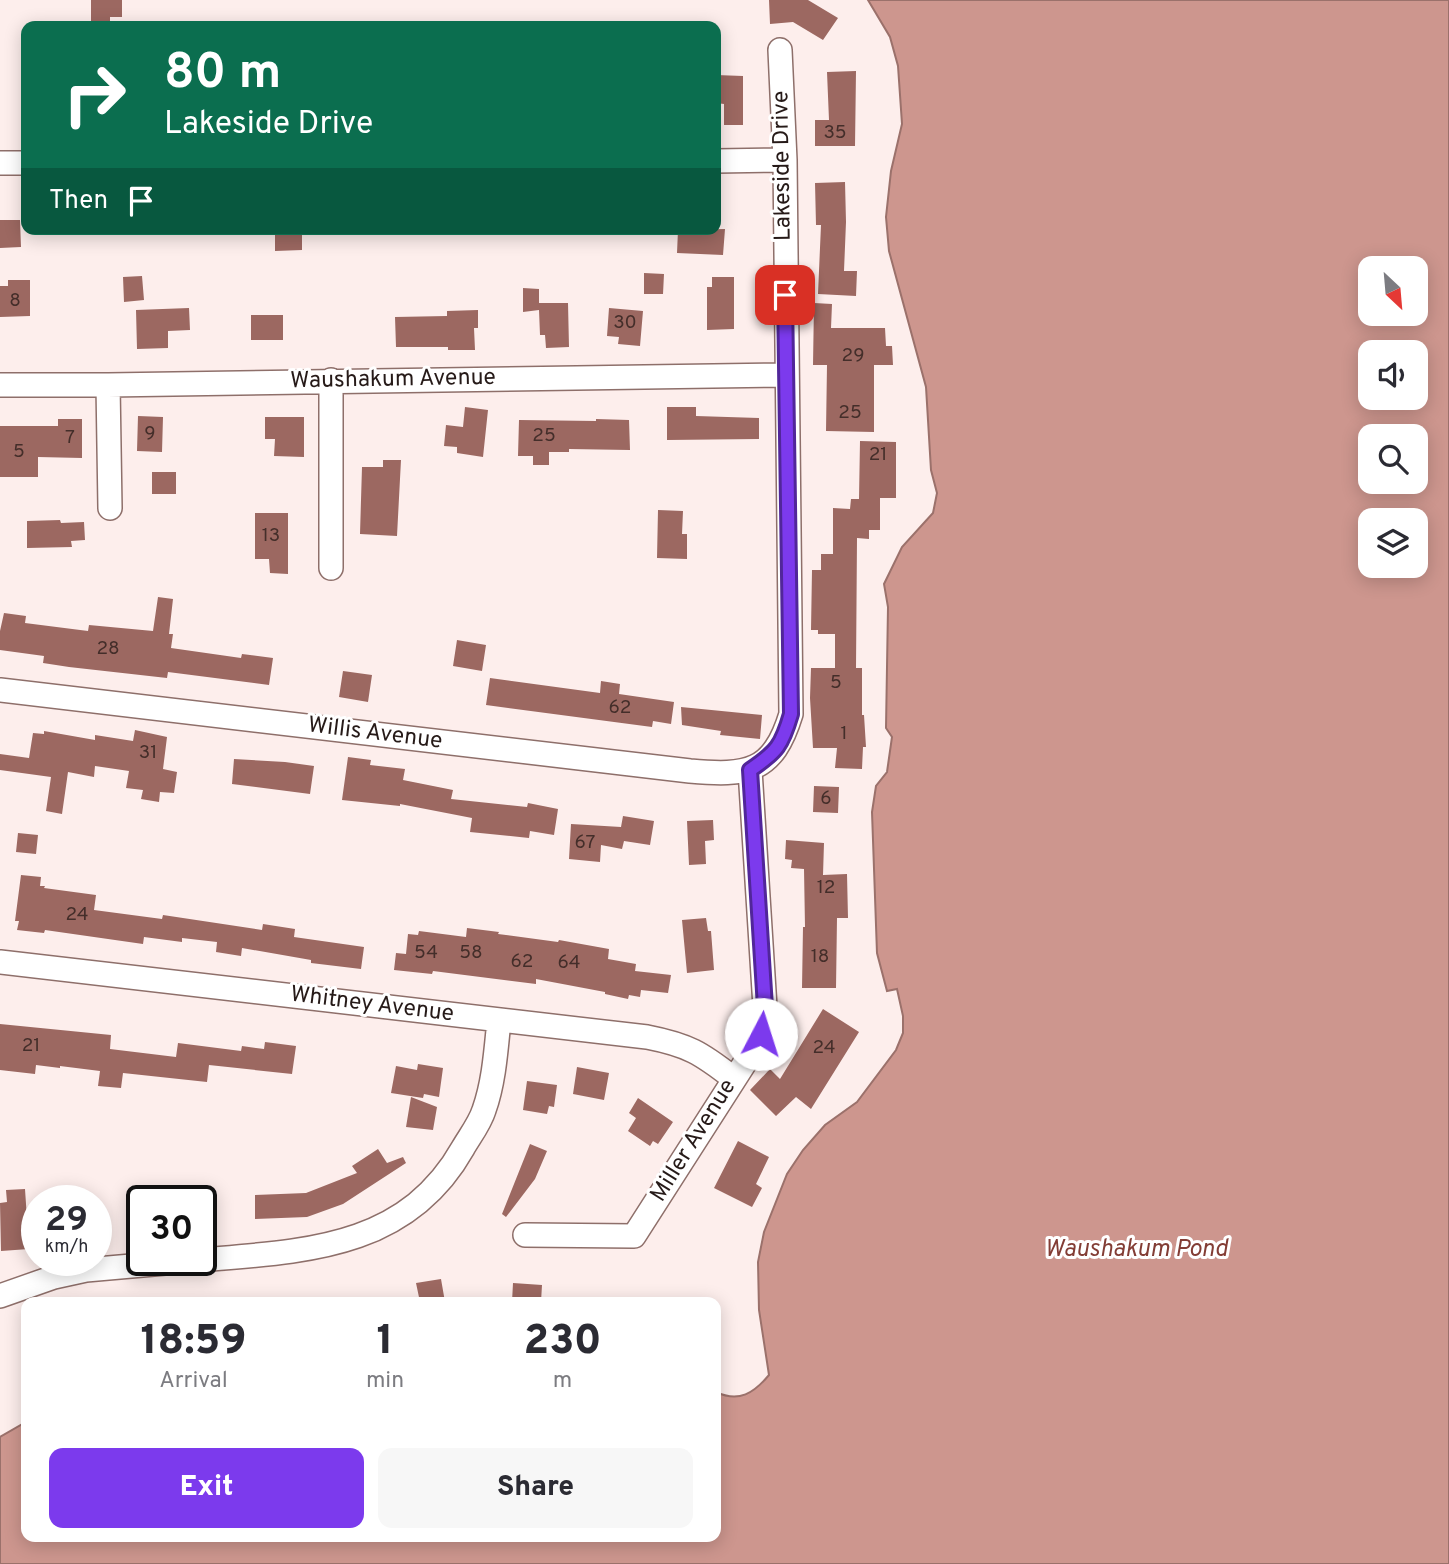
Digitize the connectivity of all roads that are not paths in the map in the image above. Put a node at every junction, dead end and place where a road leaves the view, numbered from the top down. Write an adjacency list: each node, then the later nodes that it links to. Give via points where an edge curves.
1 (780, 50): 2 (street, Lakeside Drive)
2 (785, 160): 3 (street); 6 (street, Lakeside Drive)
3 (721, 161)
4 (0, 163): 5 (street)
5 (21, 163)
6 (786, 375): 7 (street, Waushakum Avenue); 13 (street, Lakeside Drive, via 791,714 784,737 771,756)
7 (331, 380): 9 (street, Waushakum Avenue); 11 (street)
8 (0, 385): 9 (street, Waushakum Avenue)
9 (107, 385): 10 (street)
10 (110, 508)
11 (331, 568)
12 (0, 690): 13 (street, Willis Avenue, via 690,771 721,774)
13 (750, 770): 16 (street, Miller Avenue, via 765,1007 761,1034)
14 (0, 962): 15 (street, Whitney Avenue)
15 (499, 1020): 16 (street, Whitney Avenue, via 679,1043); 18 (street, via 484,1111 451,1169 419,1204 391,1223 320,1247)
16 (733, 1078): 17 (street, Miller Avenue, via 634,1236)
17 (525, 1235)
18 (217, 1259)
19 (126, 1266): 20 (street, via 54,1277)
20 (0, 1296)

